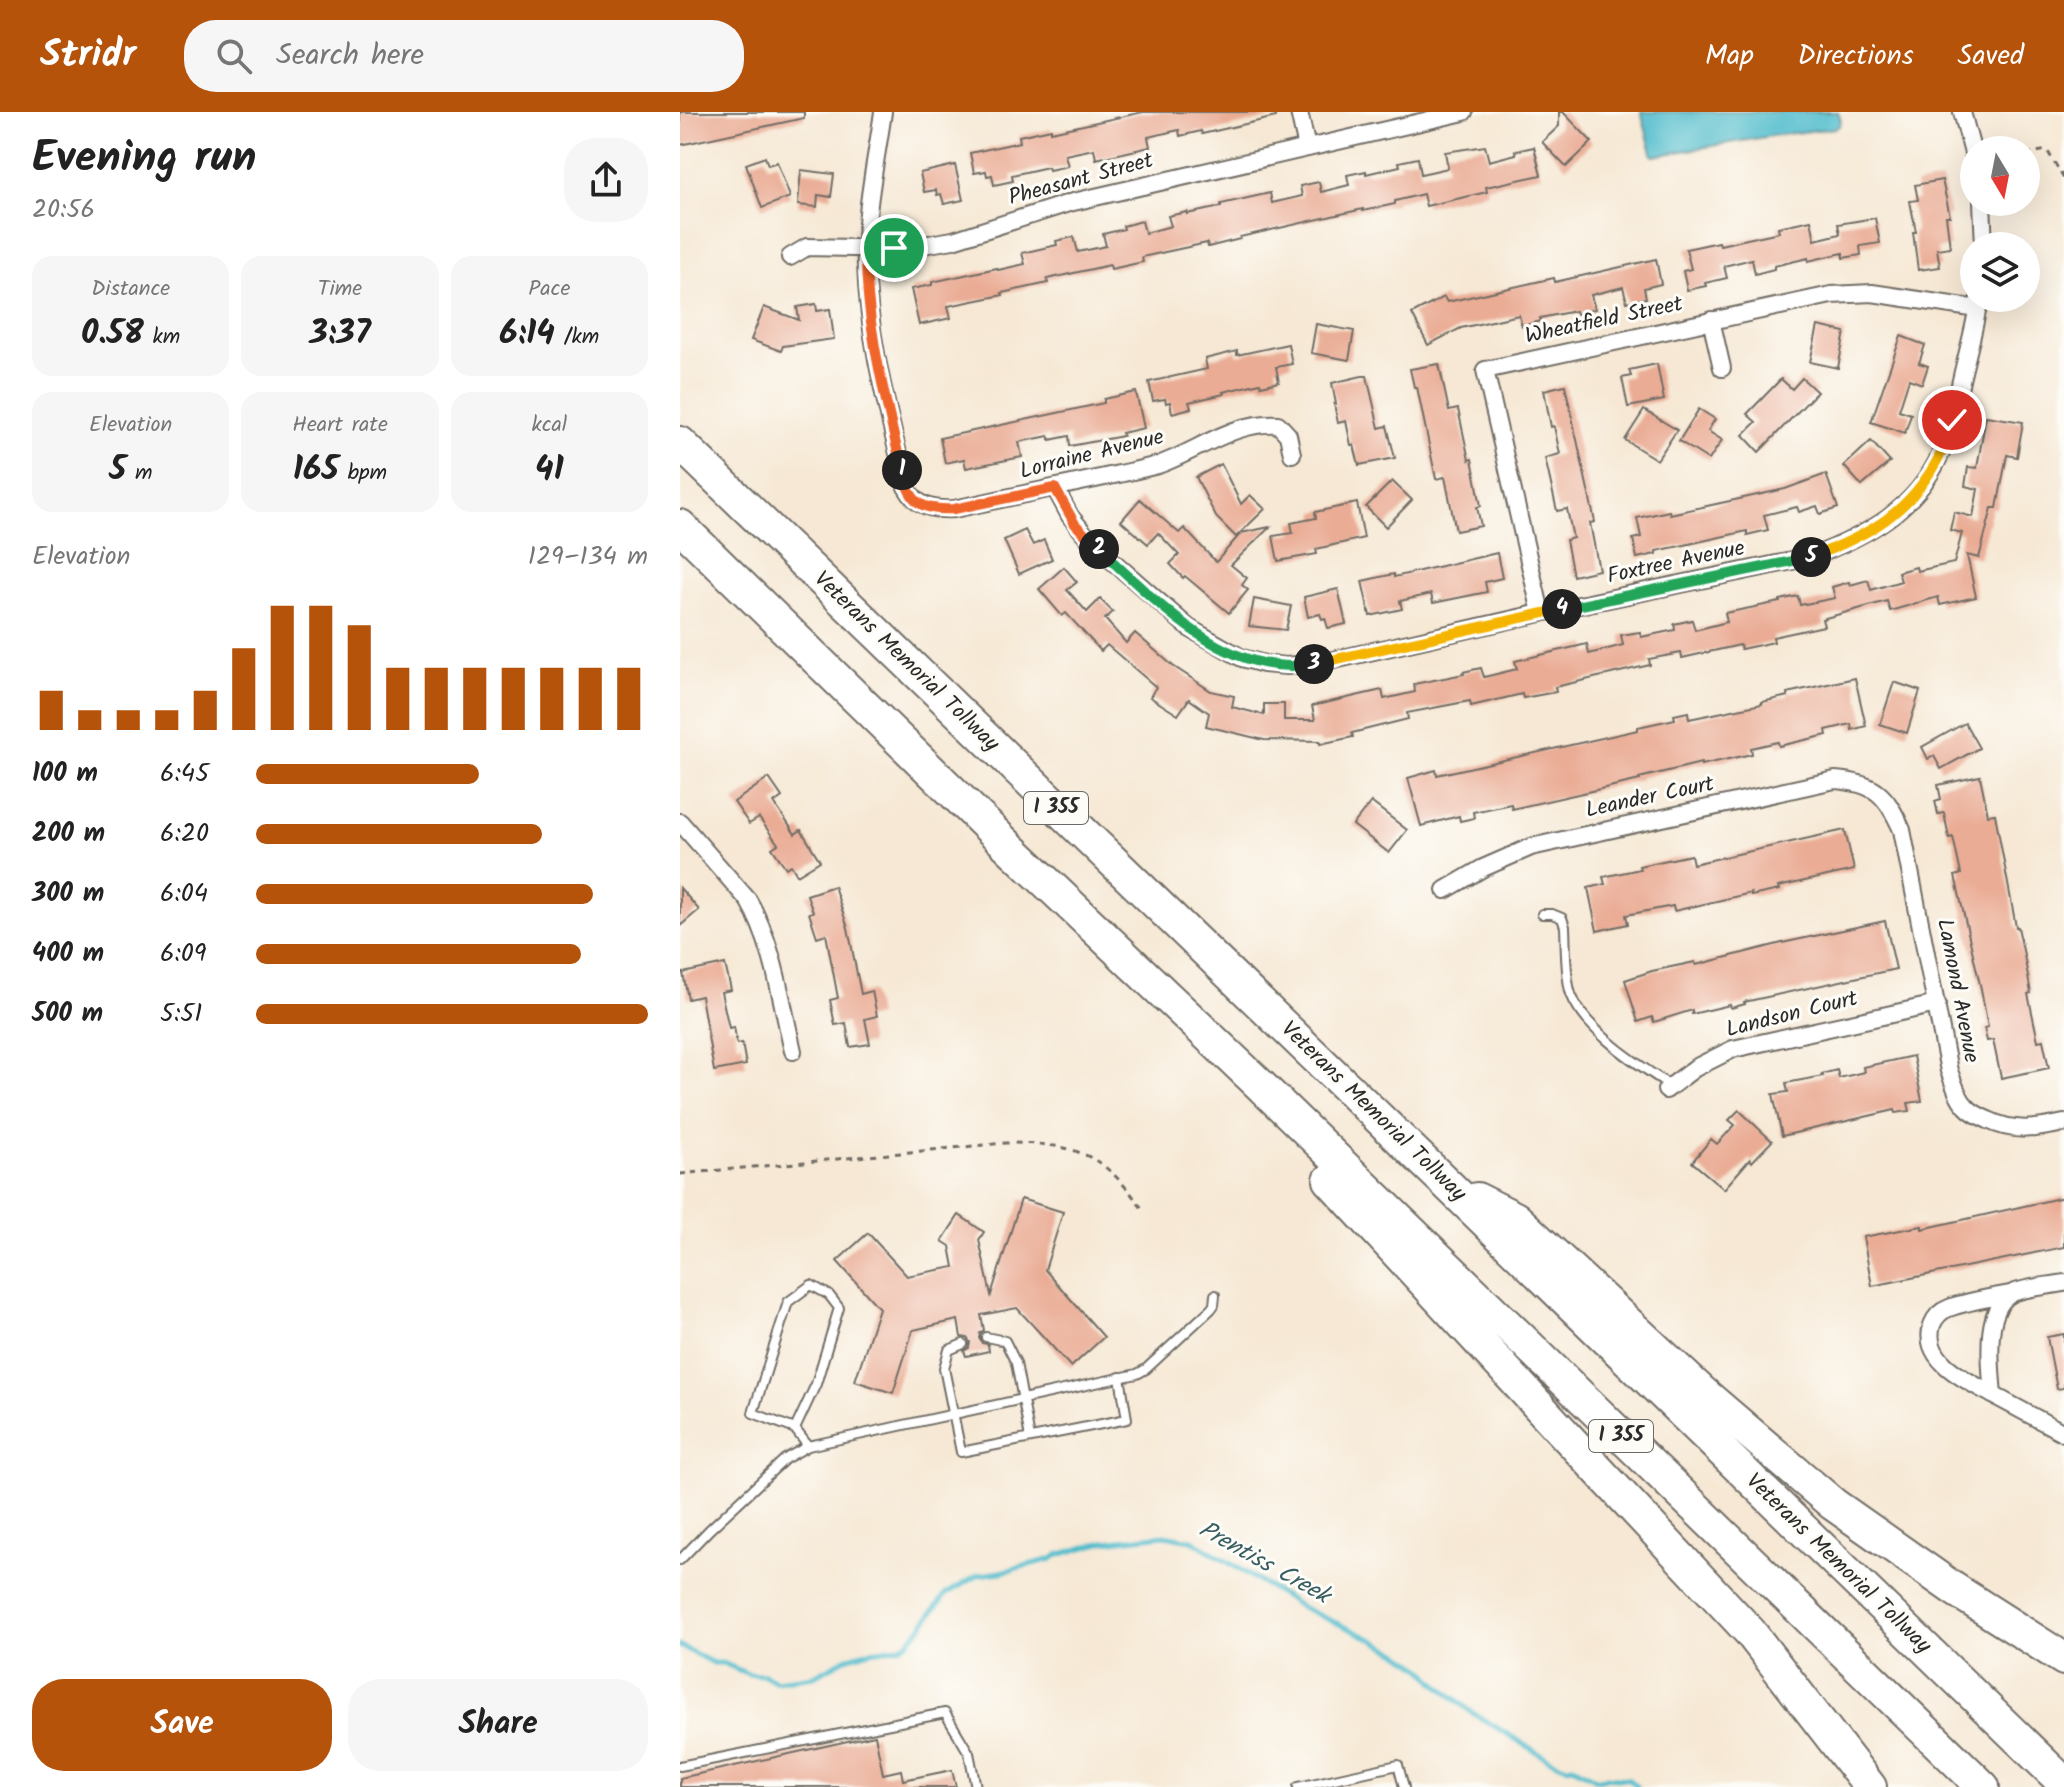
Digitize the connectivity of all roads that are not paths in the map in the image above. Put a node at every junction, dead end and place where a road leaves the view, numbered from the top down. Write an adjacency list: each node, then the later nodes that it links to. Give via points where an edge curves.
1 (883, 112): 7 (street)
2 (1299, 112): 6 (street)
3 (1464, 112): 6 (street, Pheasant Street)
4 (1962, 112): 5 (street)
5 (1968, 136)
6 (1307, 148): 7 (street, Pheasant Street, via 1069,203 953,240 899,249)
7 (866, 248): 8 (street, Pheasant Street, via 807,247); 15 (street, Lorraine Avenue, via 870,317 883,389 911,496 924,507 939,510)
8 (790, 257)
9 (1960, 301): 11 (street, Wheatfield Street, via 1851,294)
10 (1976, 312): 17 (street, Foxtree Avenue, via 1941,454 1893,516 1811,557)
11 (1711, 320): 12 (street); 17 (street, Wheatfield Street, via 1485,370)
12 (1722, 368)
13 (680, 443): 27 (highway, Veterans Memorial Tollway / I 355)
14 (1292, 454): 15 (street, Lorraine Avenue, via 1288,435 1278,424 1261,423 1158,465)
15 (1055, 488): 17 (street, Foxtree Avenue, via 1093,544 1189,628 1242,658 1264,664 1308,665)
16 (680, 526): 24 (highway, I 355)
17 (1541, 613)
18 (1873, 788): 20 (street, Leander Court, via 1835,780 1531,847); 22 (street, Lamond Avenue, via 1902,830)
19 (680, 822): 23 (street, via 756,913)
20 (1445, 890)
21 (1542, 914): 25 (lane, via 1562,918 1571,995 1582,1012 1625,1056)
22 (1937, 1004): 25 (street, Landson Court, via 1733,1049); 26 (street, Lamond Avenue, via 1949,1071 1966,1107 2001,1127 2018,1130)
23 (793, 1051)
24 (1259, 1084): 48 (highway, via 1306,1153 1364,1219 1750,1632); 49 (highway, I 355)
25 (1669, 1088)
26 (2064, 1123)
27 (1448, 1185): 42 (highway, via 1515,1218 1703,1393 1833,1504); 44 (highway, Veterans Memorial Tollway / I 355)
28 (2064, 1283): 29 (street)
29 (2012, 1293): 34 (street, via 1994,1318); 34 (street, via 1946,1309 1934,1319 1930,1333 1944,1363)
30 (1215, 1295): 33 (lane, via 1211,1309 1146,1369)
31 (986, 1337): 35 (lane, via 1005,1341 1016,1363)
32 (963, 1344): 36 (lane, via 949,1350 944,1368)
33 (1120, 1377): 35 (lane); 39 (lane, via 1127,1419)
34 (1993, 1395): 38 (street)
35 (1022, 1399): 36 (lane); 39 (lane)
36 (953, 1414): 39 (lane, via 961,1452); 40 (lane)
37 (795, 1429): 37 (lane, via 753,1413 788,1302 811,1285 839,1308 816,1384); 40 (lane)
38 (2064, 1433)
39 (1030, 1438)
40 (808, 1446): 41 (lane, via 785,1459)
41 (680, 1560)
42 (2064, 1659)
43 (680, 1766): 45 (lane, via 945,1713 969,1753)
44 (2064, 1783)
45 (976, 1787)
46 (1298, 1787): 47 (lane, via 1398,1765)
47 (1404, 1787)
48 (1870, 1787)
49 (1983, 1787)

